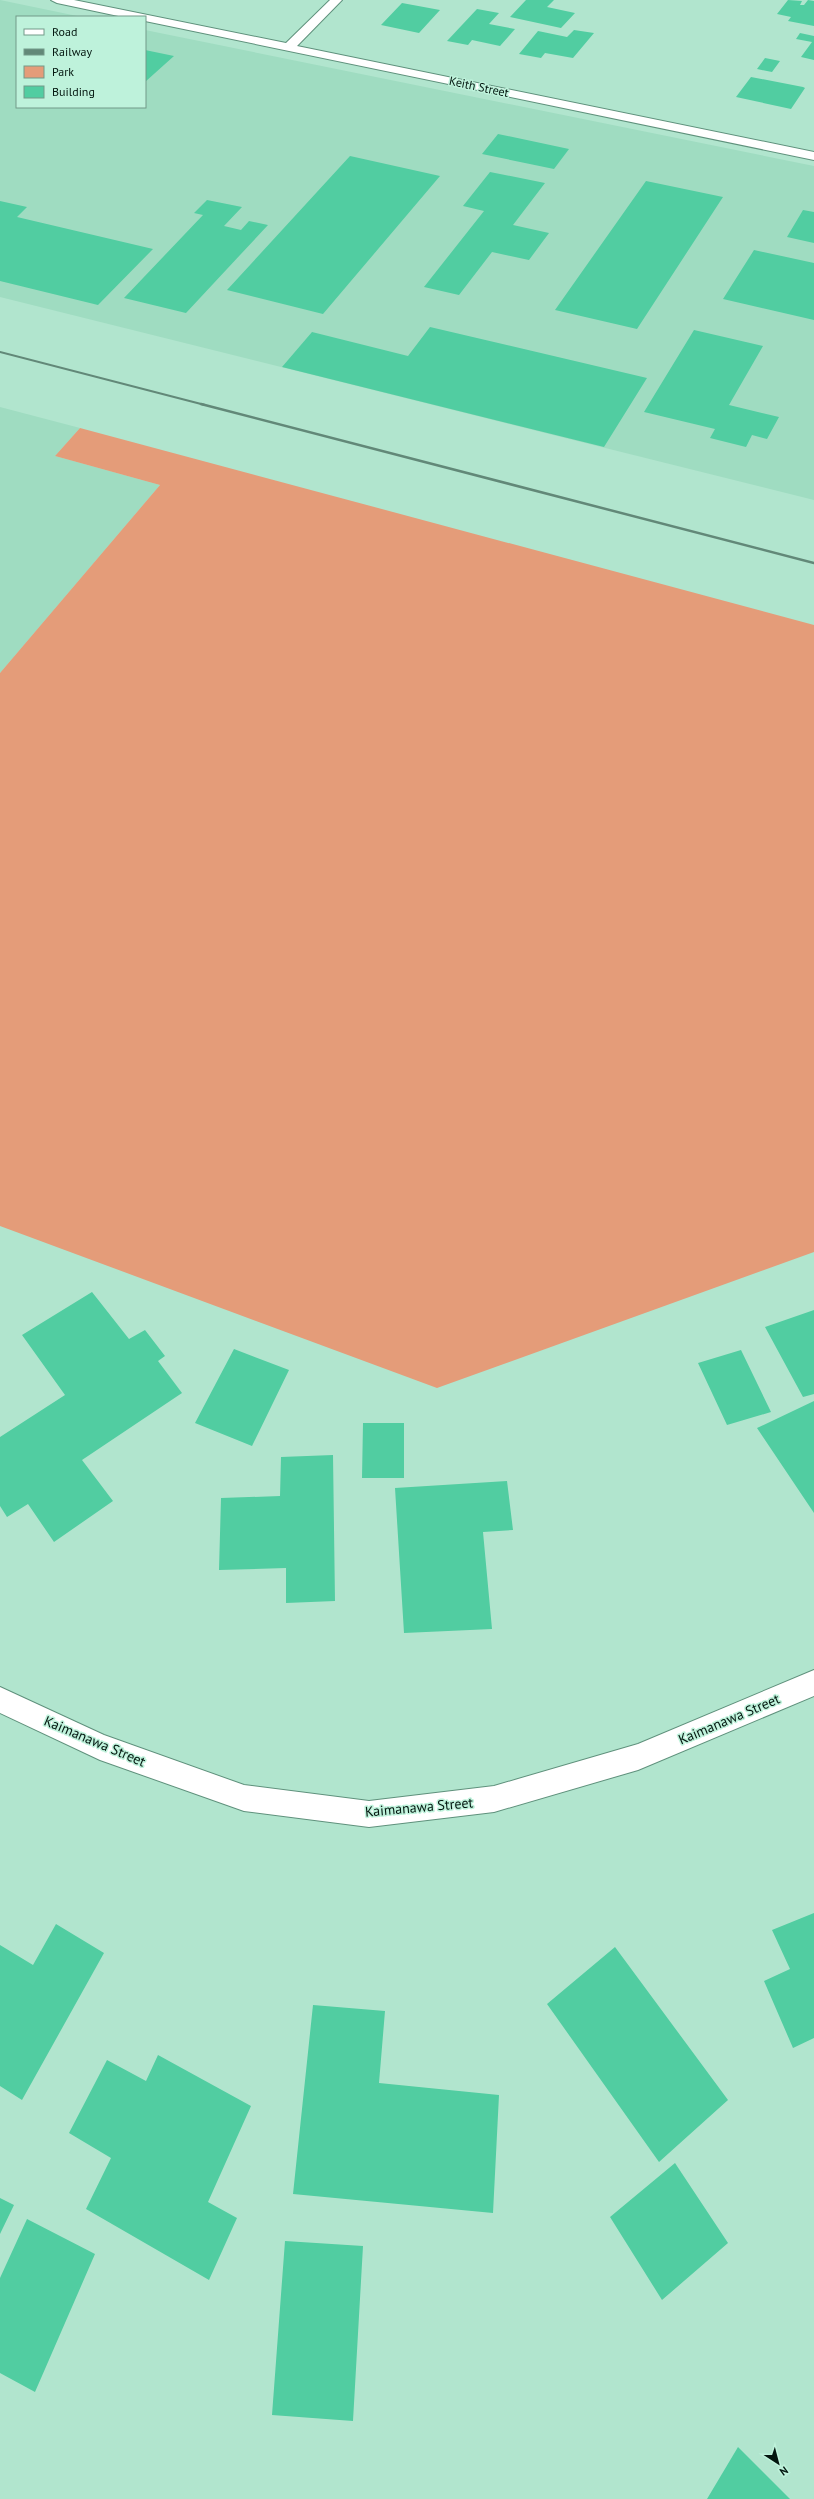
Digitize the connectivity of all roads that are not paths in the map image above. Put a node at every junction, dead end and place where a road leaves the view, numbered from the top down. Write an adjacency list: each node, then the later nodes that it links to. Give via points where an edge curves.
1 (57, 0): 3 (street)
2 (336, 0): 5 (street)
3 (135, 16)
4 (146, 18): 5 (street, Keith Street)
5 (288, 48): 6 (street, Keith Street)
6 (814, 156)
7 (814, 1683): 8 (street, Kaimanawa Street, via 638,1757 494,1799 369,1814 244,1798 100,1747)
8 (0, 1700)

